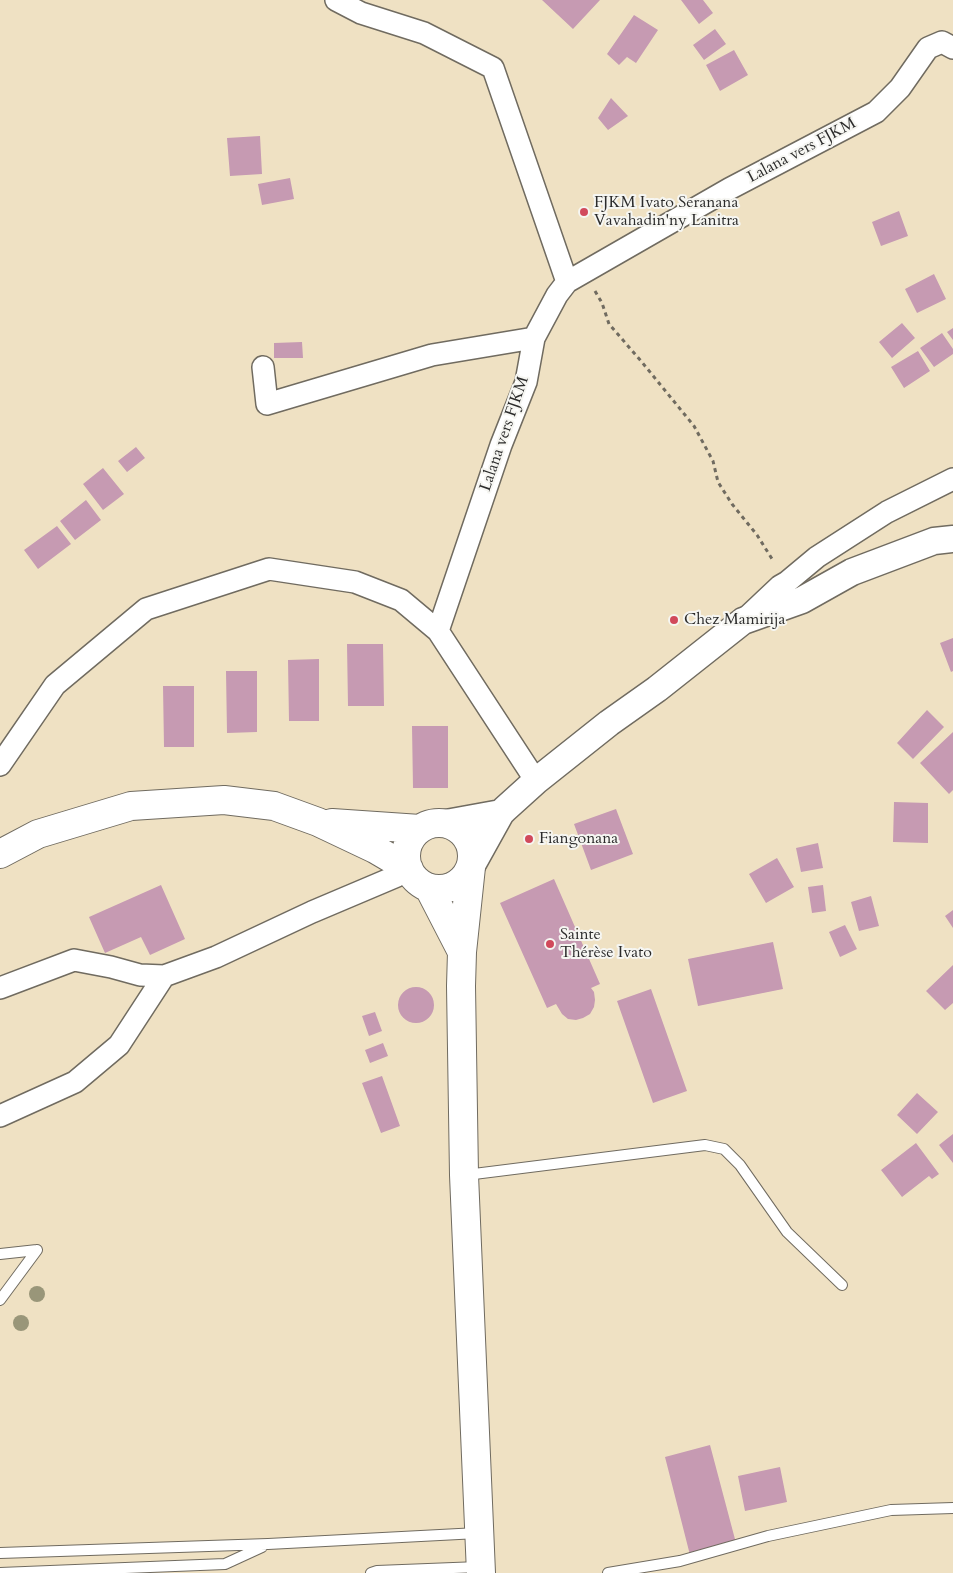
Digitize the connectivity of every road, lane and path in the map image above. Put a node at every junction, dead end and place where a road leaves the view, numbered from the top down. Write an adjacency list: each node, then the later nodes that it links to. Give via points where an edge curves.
1 (336, 0): 3 (street, via 424,33 493,68)
2 (953, 48): 3 (street, Lalana vers FJKM, via 942,42 928,48 900,88 876,112 729,189)
3 (575, 277): 4 (street, Lalana vers FJKM, via 557,295); 8 (path, via 602,303 609,324 694,426 713,462 718,482)
4 (534, 338): 5 (street, via 432,355 267,404); 10 (street, Lalana vers FJKM, via 526,382 500,445)
5 (263, 367)
6 (953, 479): 8 (street, via 887,512 817,557)
7 (953, 539): 9 (street, via 934,541 852,572 802,600)
8 (787, 582): 9 (street)
9 (743, 621): 12 (street)
10 (438, 631): 11 (street, via 401,600 355,582 269,569 146,609 56,685); 12 (street)
11 (0, 765)
12 (536, 781): 13 (street)
13 (501, 813): 15 (street); 18 (street)
14 (318, 822): 16 (main road); 17 (main road, via 274,806 224,800 131,806 38,834); 19 (main road)
15 (446, 823): 16 (main road, via 433,823); 18 (main road, via 459,829 468,839 473,853)
16 (420, 829): 19 (main road, via 410,840 406,854)
17 (0, 854)
18 (471, 867): 20 (main road, via 465,878 454,886); 21 (main road)
19 (409, 869): 20 (main road); 22 (street, via 216,957)
20 (429, 888): 21 (main road)
21 (462, 952): 25 (main road)
22 (164, 976): 23 (street, via 140,975 74,960); 24 (street, via 119,1044 75,1082)
23 (0, 988)
24 (0, 1116)
25 (464, 1175): 27 (lane, via 705,1145 724,1149 740,1165 788,1232); 30 (main road)
26 (0, 1254): 28 (lane, via 38,1250)
27 (842, 1285)
28 (0, 1300)
29 (953, 1508): 36 (lane, via 891,1510 768,1536 680,1561)
30 (479, 1533): 31 (lane); 33 (main road)
31 (268, 1544): 32 (lane); 34 (lane, via 225,1564)
32 (0, 1553)
33 (481, 1570): 35 (lane)
34 (0, 1572)
35 (370, 1573)
36 (608, 1573)

